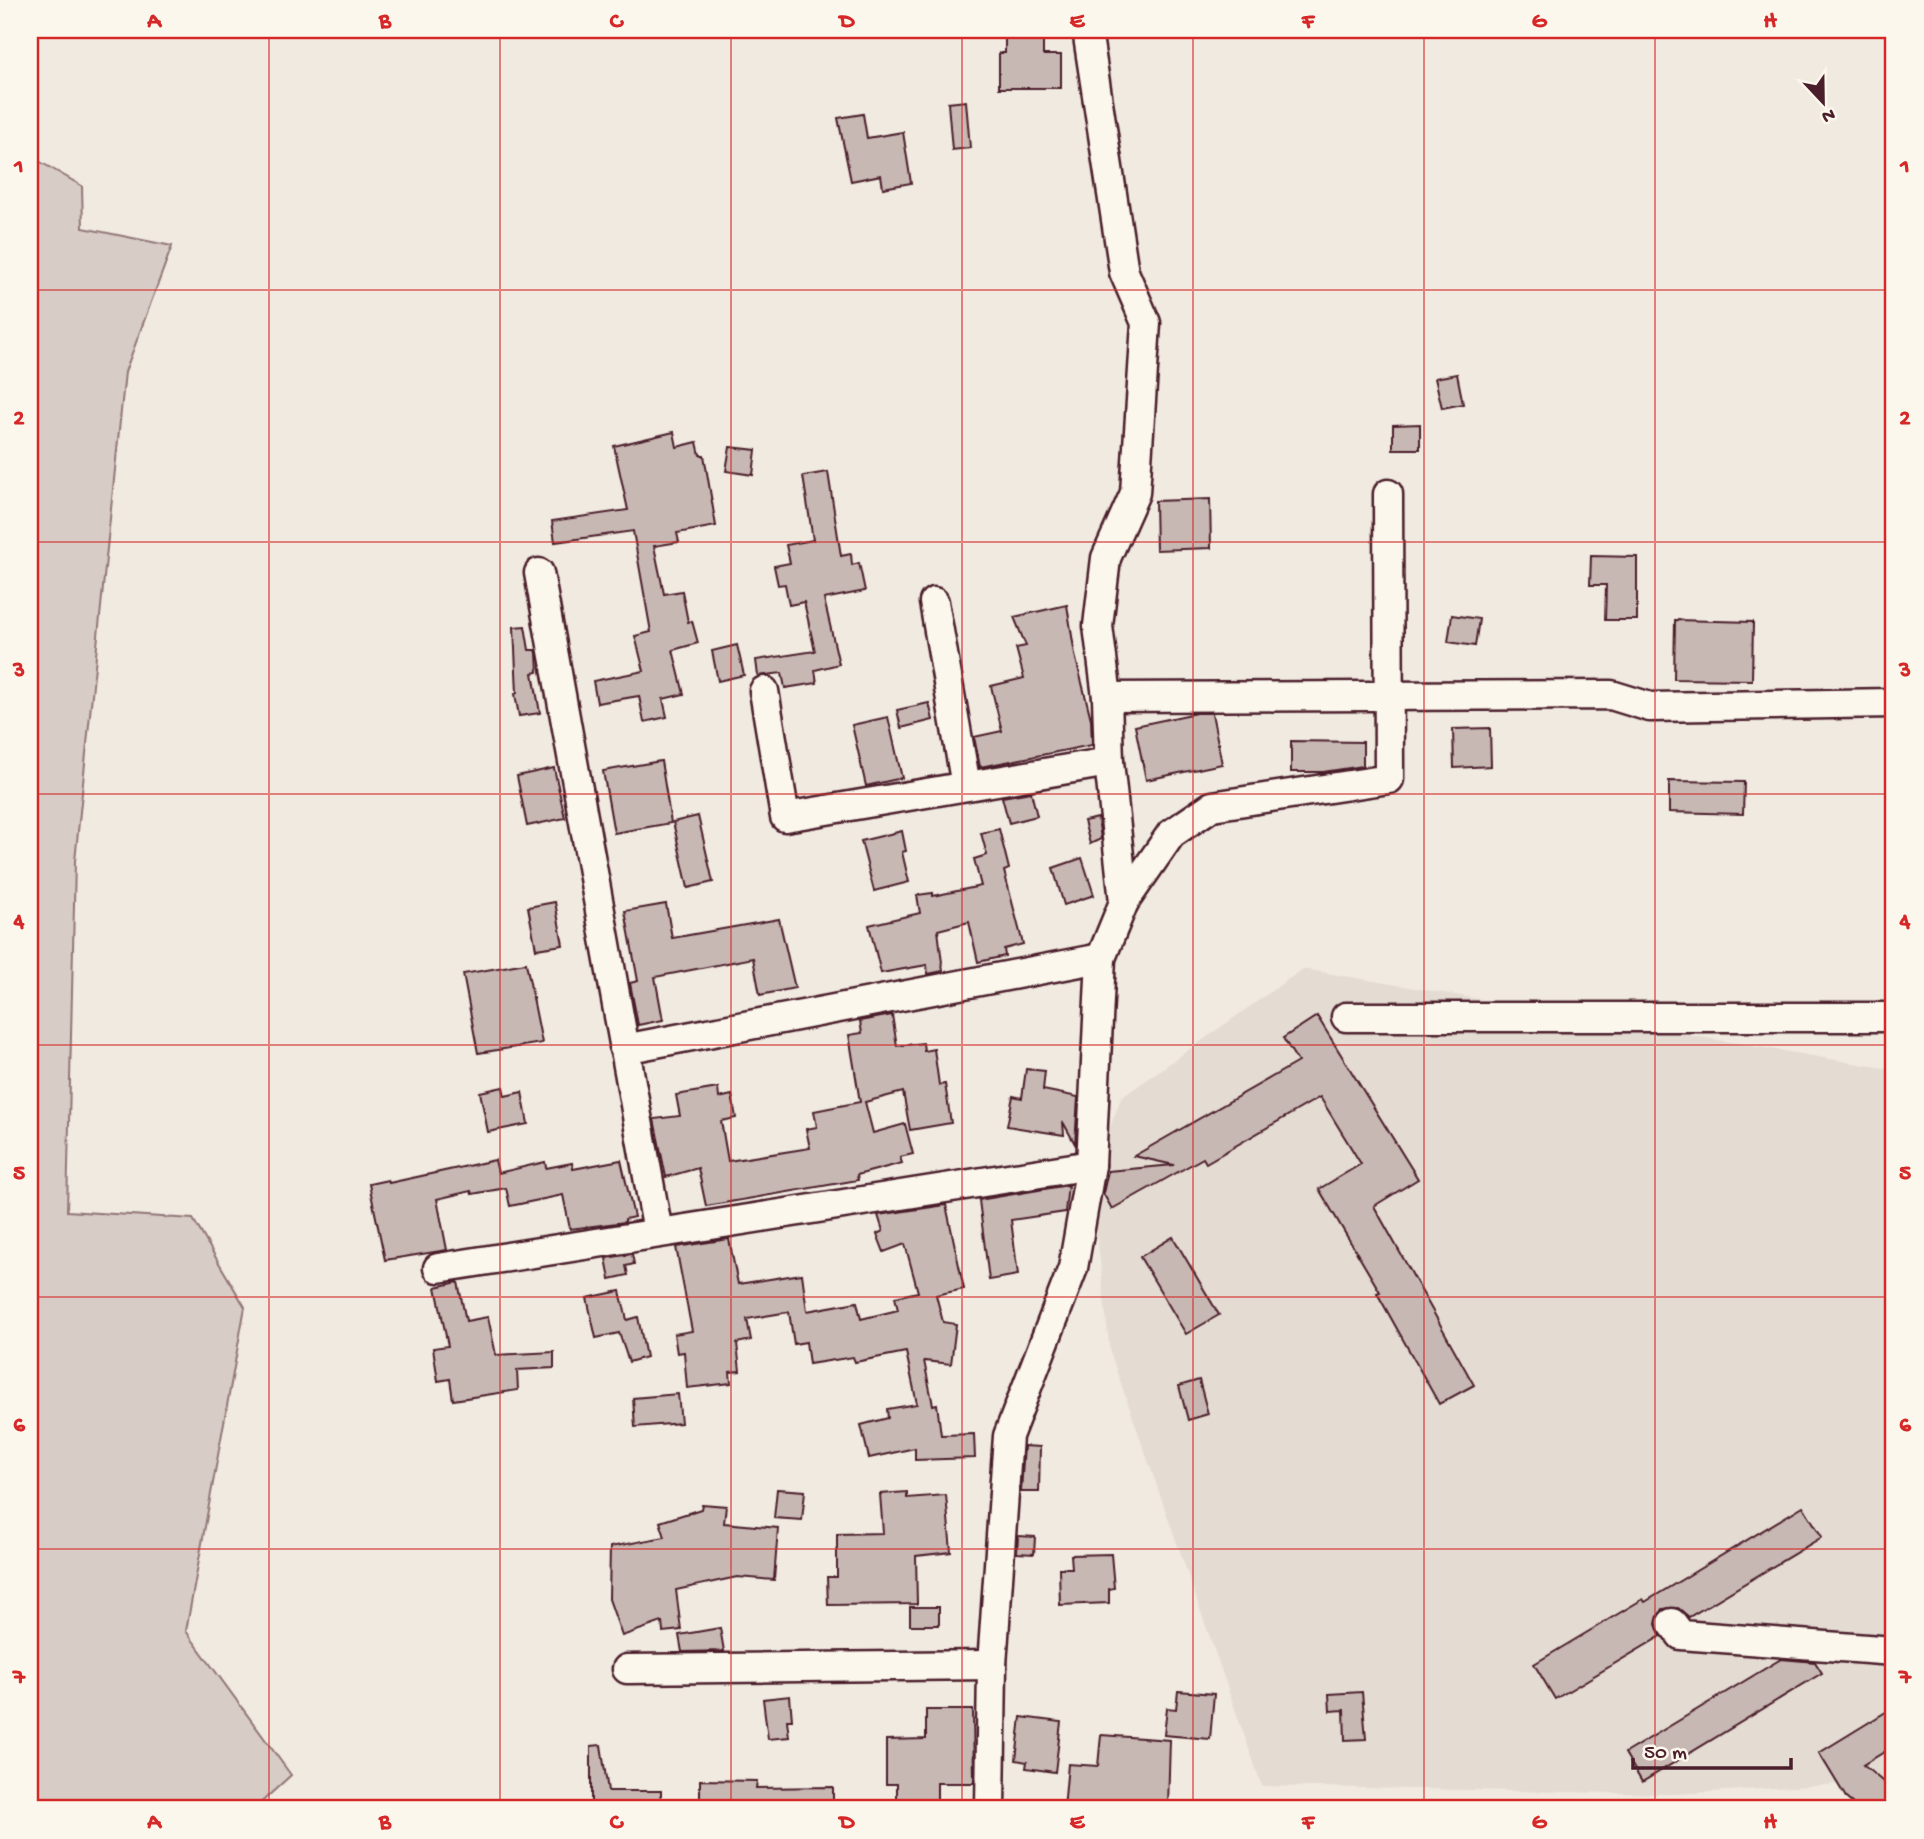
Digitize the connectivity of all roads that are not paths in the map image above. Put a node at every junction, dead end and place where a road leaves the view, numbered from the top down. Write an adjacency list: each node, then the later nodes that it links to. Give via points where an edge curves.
1 (1087, 30): 7 (street, via 1124,272 1146,323 1135,493 1106,558 1098,626)
2 (1388, 494): 6 (street)
3 (539, 573): 15 (street)
4 (934, 602): 10 (street)
5 (764, 691): 10 (street, via 785,817)
6 (1388, 696): 7 (street); 8 (street, via 1611,695 1650,707); 11 (street, via 1388,779 1212,806 1171,834)
7 (1107, 697): 9 (street)
8 (1894, 703)
9 (1109, 762): 10 (street); 11 (street)
10 (965, 786)
11 (1124, 902): 12 (street)
12 (1101, 958): 15 (street); 16 (street)
13 (1346, 1017): 14 (street)
14 (1894, 1017)
15 (624, 1049): 17 (street)
16 (1091, 1165): 17 (street); 21 (street, via 1073,1268 1008,1436)
17 (658, 1232): 18 (street)
18 (438, 1268)
19 (1672, 1623): 20 (street, via 1681,1635)
20 (1894, 1651)
21 (992, 1665): 22 (street); 23 (street)
22 (627, 1669)
23 (990, 1809)

